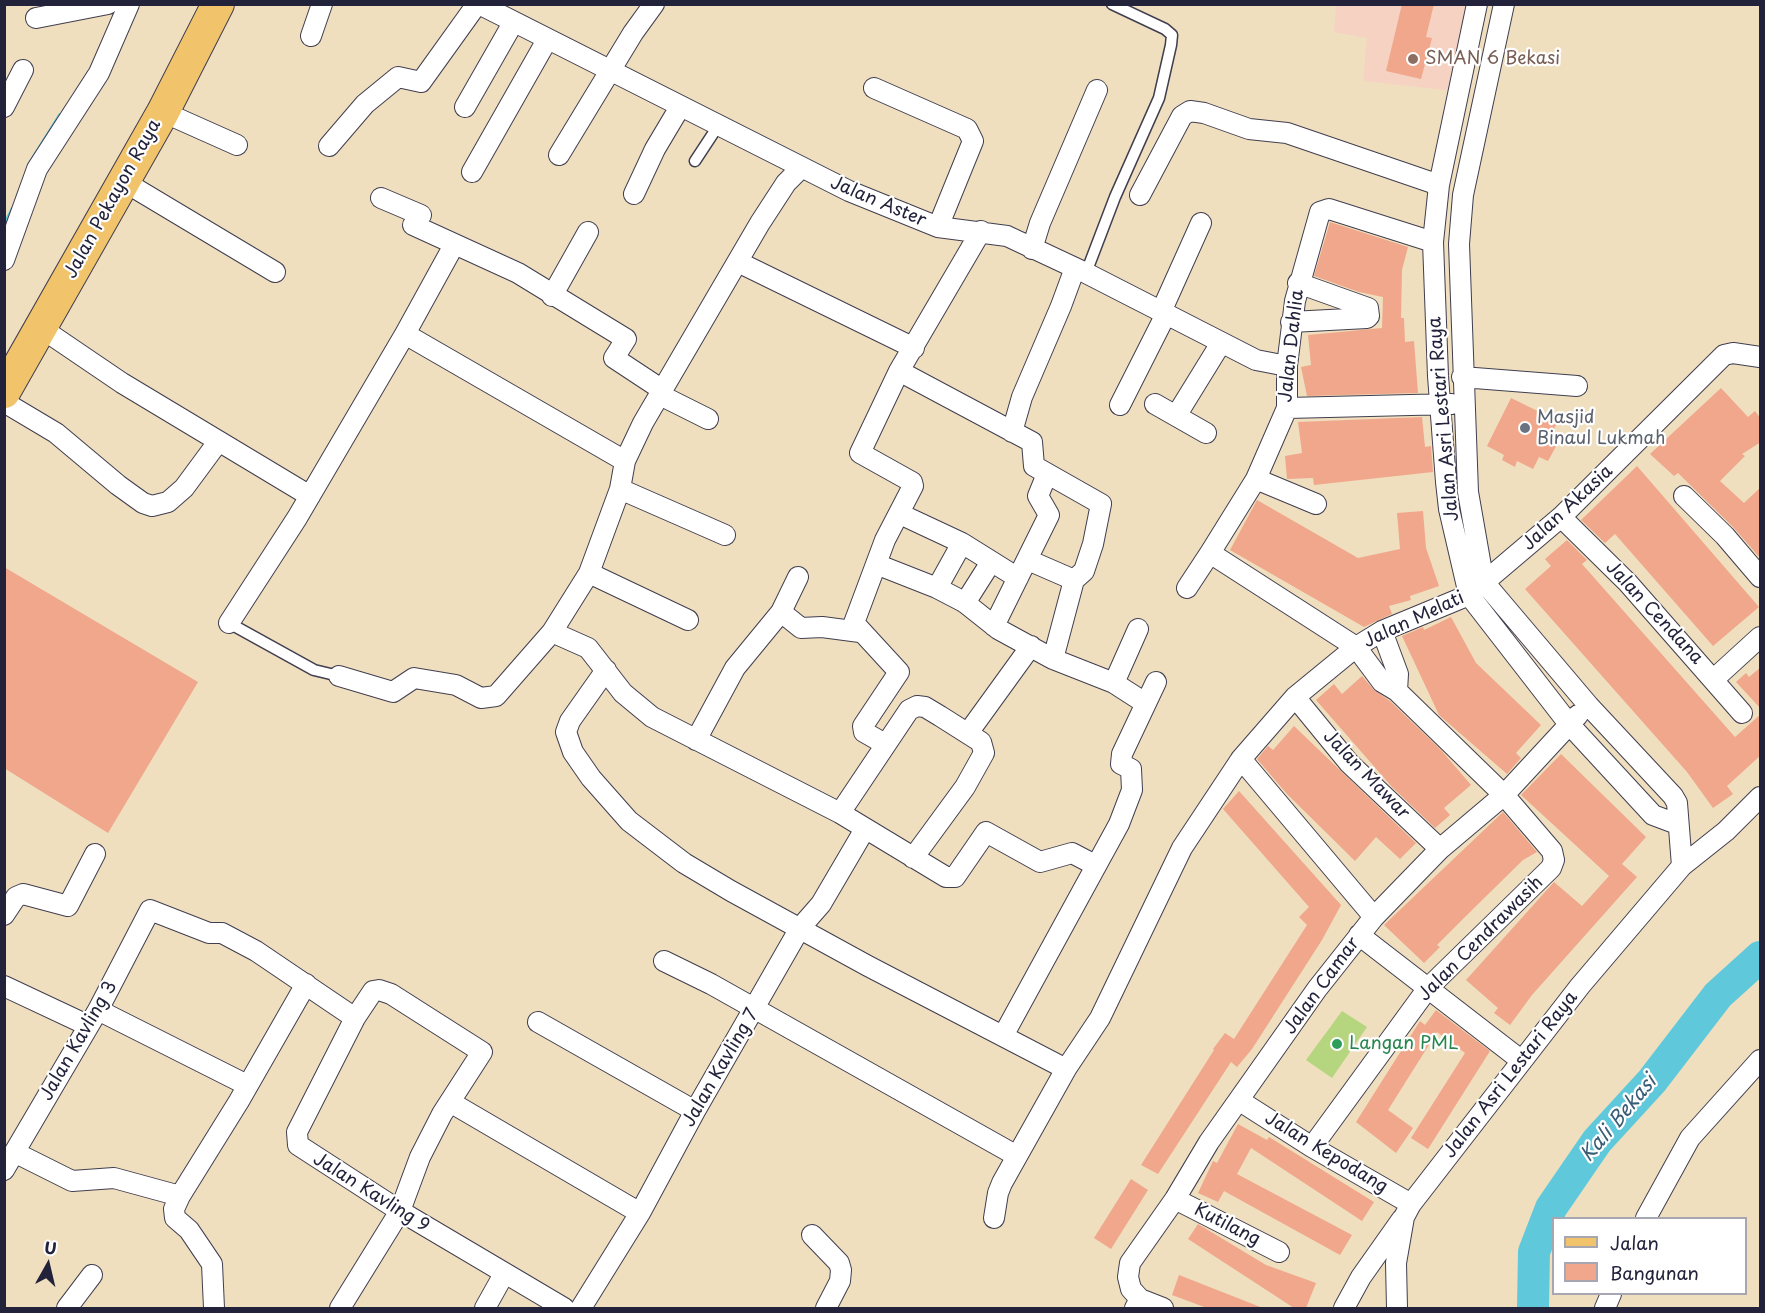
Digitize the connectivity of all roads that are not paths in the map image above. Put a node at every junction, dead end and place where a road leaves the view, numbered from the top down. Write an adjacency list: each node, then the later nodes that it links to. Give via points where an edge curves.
1 (108, 4): 10 (street)
2 (129, 4): 43 (street, via 99,73 37,169)
3 (218, 4): 23 (main road, Jalan Pekayon Raya)
4 (322, 4): 12 (street)
5 (478, 4): 11 (street, Jalan Aster); 26 (street, via 421,81 398,77 366,104)
6 (654, 4): 17 (street)
7 (1112, 4): 45 (lane, via 1165,29 1172,35 1171,45 1159,99)
8 (1477, 4): 14 (street, Jalan Asri Lestari Raya)
9 (1504, 4): 15 (street, Jalan Asri Lestari Raya)
10 (36, 18)
11 (513, 23): 13 (street, Jalan Aster); 21 (street)
12 (311, 36)
13 (547, 40): 17 (street, Jalan Aster); 30 (street)
14 (1467, 50): 15 (street); 32 (street, Jalan Asri Lestari Raya)
15 (1492, 56): 50 (street, Jalan Asri Lestari Raya, via 1463,196)
16 (23, 70): 20 (street)
17 (610, 72): 22 (street, Jalan Aster); 27 (street)
18 (874, 88): 37 (street, via 967,129 973,141)
19 (1097, 90): 42 (street)
20 (4, 107)
21 (465, 107)
22 (680, 107): 24 (street, Jalan Aster); 33 (street)
23 (163, 112): 25 (street); 31 (main road, Jalan Pekayon Raya)
24 (718, 126): 28 (lane); 29 (street, Jalan Aster)
25 (237, 146)
26 (329, 146)
27 (559, 155)
28 (695, 161)
29 (801, 168): 37 (street, Jalan Aster); 44 (street, via 786,183)
30 (472, 172)
31 (123, 182): 46 (street); 53 (main road, Jalan Pekayon Raya)
32 (1439, 185): 34 (street, via 1287,133 1250,129 1190,111 1182,116); 40 (street, Jalan Asri Lestari Raya)
33 (634, 194)
34 (1140, 195)
35 (381, 198): 41 (street, via 421,215 412,225)
36 (1200, 223): 49 (street)
37 (938, 227): 38 (street, Jalan Aster)
38 (981, 231): 42 (street, Jalan Aster, via 1007,236); 56 (street)
39 (588, 232): 48 (street)
40 (1433, 242): 47 (street, Jalan Dahlia, via 1322,209); 51 (street, Jalan Asri Lestari Raya)
41 (454, 245): 48 (street, via 518,273); 54 (street)
42 (1032, 249): 45 (street, Jalan Aster)
43 (4, 260)
44 (738, 262): 56 (street); 63 (street)
45 (1080, 270): 49 (street, Jalan Aster); 72 (street, via 1022,397)
46 (275, 272)
47 (1298, 283): 52 (street, Jalan Dahlia); 52 (street, via 1368,308 1370,316)
48 (552, 296): 63 (street, via 626,339 614,358)
49 (1164, 313): 55 (street, Jalan Aster); 67 (street)
50 (1460, 316): 51 (street); 60 (street, Jalan Asri Lestari Raya)
51 (1435, 317): 68 (street, Jalan Asri Lestari Raya)
52 (1291, 322): 58 (street, Jalan Dahlia)
53 (40, 328): 62 (main road, Jalan Pekayon Raya); 74 (street)
54 (405, 334): 75 (street); 79 (street)
55 (1221, 343): 58 (street, Jalan Aster, via 1256,360); 70 (street)
56 (914, 348): 59 (street)
57 (1761, 357): 83 (street, Jalan Akasia, via 1724,355)
58 (1287, 366): 69 (street, Jalan Dahlia)
59 (899, 371): 72 (street); 82 (street, via 860,453 912,482 913,488)
60 (1462, 377): 61 (street); 65 (street, Jalan Asri Lestari Raya)
61 (1577, 386)
62 (4, 392)
63 (660, 392): 71 (street); 75 (street)
64 (4, 402): 74 (street, via 56,433 118,485 152,506 168,502 184,488)
65 (1463, 403): 68 (street); 95 (street, Jalan Asri Lestari Raya, via 1468,492)
66 (1155, 404): 70 (street)
67 (1120, 405)
68 (1440, 405): 69 (street); 98 (street, Jalan Asri Lestari Raya, via 1449,509)
69 (1287, 408): 77 (street, Jalan Dahlia)
70 (1176, 416): 73 (street)
71 (708, 419)
72 (1012, 432): 76 (street, via 1032,442 1034,466)
73 (1206, 433)
74 (218, 442): 79 (street)
75 (625, 461): 78 (street)
76 (1047, 474): 87 (street, via 1038,496 1049,515); 94 (street, via 1101,504 1084,571)
77 (1256, 479): 81 (street); 86 (street, Jalan Dahlia)
78 (620, 489): 84 (street); 90 (street)
79 (310, 496): 102 (street)
80 (1684, 496): 92 (street)
81 (1316, 504)
82 (900, 514): 85 (street); 89 (street)
83 (1561, 517): 95 (street, Jalan Akasia); 114 (street, Jalan Cendana, via 1629,583)
84 (725, 535)
85 (963, 543): 88 (street); 96 (street)
86 (1210, 553): 97 (street, Jalan Dahlia); 110 (street)
87 (1028, 560): 93 (street); 94 (street)
88 (991, 562): 93 (street); 99 (street)
89 (876, 564): 96 (street); 107 (street, via 854,623)
90 (589, 573): 101 (street); 106 (street)
91 (798, 577): 100 (street)
92 (1761, 577)
93 (1018, 578): 103 (street)
94 (1074, 580): 111 (street)
95 (1485, 581): 98 (street, Jalan Melati); 120 (street, Jalan Asri Lestari Raya)
96 (938, 588): 99 (street)
97 (1187, 588)
98 (1470, 595): 105 (street, Jalan Melati); 122 (street, Jalan Asri Lestari Raya)
99 (965, 603): 103 (street)
100 (782, 612): 107 (street, via 801,628); 124 (street, via 735,668)
101 (688, 620)
102 (229, 623): 113 (lane, via 314,670)
103 (994, 626): 109 (street)
104 (1138, 629): 116 (street)
105 (1382, 631): 110 (street, Jalan Melati); 117 (street, via 1398,674)
106 (552, 632): 112 (street, via 588,648); 113 (street, via 496,696 482,698 456,685 414,678 393,692)
107 (860, 632): 125 (street, via 899,672 863,726 864,732)
108 (1761, 637): 114 (street)
109 (1031, 646): 111 (street); 123 (street)
110 (1356, 647): 117 (street, Jalan Cendrawasih, via 1382,682); 118 (street, Jalan Melati)
111 (1053, 659): 116 (street)
112 (606, 670): 124 (street, via 623,693 652,717); 139 (street, via 566,732 573,752 591,778 629,822 684,862)
113 (339, 676)
114 (1714, 679): 121 (street, Jalan Cendana)
115 (1156, 682): 119 (street)
116 (1114, 683): 119 (street)
117 (1397, 691): 127 (street, Jalan Cendrawasih)
118 (1295, 697): 126 (street, Jalan Melati); 132 (street, Jalan Mawar, via 1349,763)
119 (1145, 703): 135 (street, via 1122,754 1121,764 1131,769 1132,790 1119,824)
120 (1589, 705): 122 (street, Jalan Camar); 130 (street, Jalan Asri Lestari Raya, via 1673,796)
121 (1742, 713)
122 (1569, 723): 127 (street, Jalan Camar); 130 (street, Jalan Asri Lestari Raya, via 1653,815)
123 (968, 733): 125 (street, via 926,707 917,706 909,710); 134 (street, via 981,742 984,753 965,787)
124 (696, 740): 129 (street)
125 (885, 744): 129 (street)
126 (1240, 759): 138 (street); 152 (street, Jalan Melati, via 1182,848 1100,1018)
127 (1504, 795): 132 (street, Jalan Camar); 144 (street, Jalan Cendrawasih, via 1552,851 1551,868)
128 (1761, 797): 136 (street, Jalan Asri Lestari Raya)
129 (840, 813): 131 (street)
130 (1677, 824): 136 (street, Jalan Asri Lestari Raya, via 1683,848)
131 (865, 829): 134 (street); 139 (street, Jalan Kavling 7, via 820,904)
132 (1440, 849): 138 (street, Jalan Camar)
133 (95, 854): 137 (street, via 68,906 23,894 16,897)
134 (913, 858): 135 (street, via 946,877 955,877 986,832 1040,862 1072,853)
135 (1095, 865): 149 (street)
136 (1682, 866): 151 (street, Jalan Asri Lestari Raya)
137 (4, 915)
138 (1374, 917): 140 (street, Jalan Camar)
139 (800, 928): 145 (street, Jalan Kavling 7); 149 (street)
140 (1359, 935): 144 (street); 154 (street, Jalan Camar)
141 (664, 961): 145 (street)
142 (306, 984): 146 (street, Jalan Kavling 3, via 222,933 209,933 150,910); 147 (street); 153 (street)
143 (4, 986): 146 (street)
144 (1428, 988): 151 (street); 157 (street, Jalan Cendrawasih)
145 (755, 1008): 156 (street, Jalan Kavling 7); 159 (street)
146 (92, 1018): 153 (street); 158 (street, Jalan Kavling 3)
147 (355, 1018): 155 (street, Jalan Kavling 9, via 373,991 383,991 482,1052); 163 (street, Jalan Kavling 9, via 297,1132 297,1140 302,1149)
148 (538, 1022): 156 (street)
149 (1003, 1036): 152 (street)
150 (1761, 1060): 166 (street, via 1690,1138)
151 (1522, 1061): 164 (street, Jalan Asri Lestari Raya)
152 (1066, 1069): 159 (street, Jalan Melati)
153 (247, 1085): 161 (street)
154 (1240, 1101): 157 (street, Jalan Kepodang); 162 (street, Jalan Camar, via 1209,1142)
155 (450, 1102): 163 (street, via 420,1157); 165 (street)
156 (694, 1111): 165 (street, Jalan Kavling 7)
157 (1312, 1147): 164 (street, Jalan Kepodang)
158 (16, 1153): 160 (street, Jalan Kavling 3); 161 (street, via 72,1181 114,1178)
159 (1017, 1156): 167 (street, Jalan Melati, via 998,1193)
160 (4, 1170)
161 (180, 1196): 174 (street, via 175,1218 189,1230 212,1264)
162 (1175, 1199): 169 (street, Kutilang); 172 (street, Jalan Camar, via 1130,1263 1128,1277)
163 (400, 1211): 170 (street, Jalan Kavling 9); 175 (street)
164 (1408, 1211): 181 (street); 182 (street, Jalan Asri Lestari Raya, via 1396,1263)
165 (640, 1213): 178 (street, Jalan Kavling 7)
166 (1647, 1217)
167 (994, 1218)
168 (812, 1235): 179 (street, via 841,1270 840,1281)
169 (1279, 1252)
170 (504, 1274): 176 (street); 177 (street, Jalan Kavling 9)
171 (92, 1275): 173 (street)
172 (1138, 1304): 180 (street)
173 (67, 1308)
174 (214, 1308)
175 (340, 1308)
176 (484, 1308)
177 (564, 1308)
178 (581, 1308)
179 (826, 1308)
180 (1163, 1308)
181 (1344, 1308)
182 (1397, 1308)

